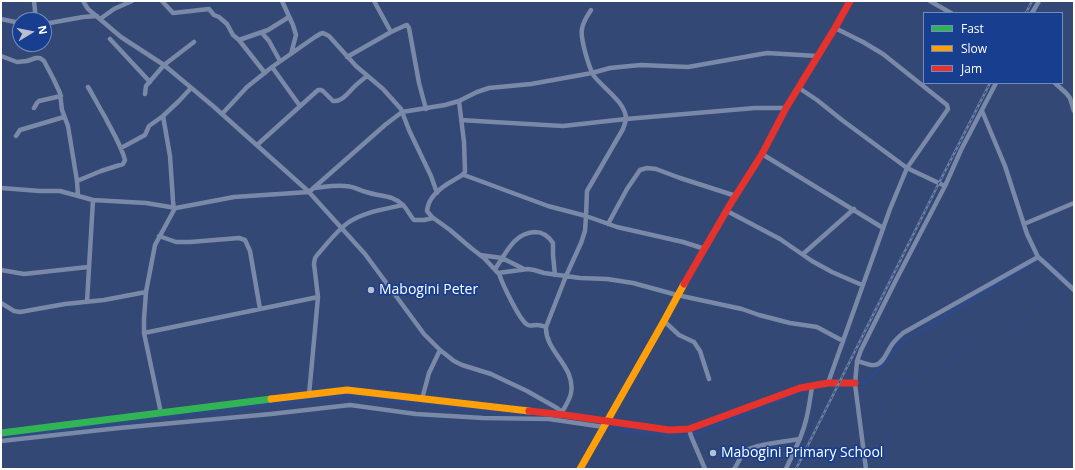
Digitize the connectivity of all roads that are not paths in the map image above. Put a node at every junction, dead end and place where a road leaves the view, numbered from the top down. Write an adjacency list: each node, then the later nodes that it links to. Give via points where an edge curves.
1 (34, 1): 11 (street)
2 (83, 1): 15 (street)
3 (130, 1): 15 (street)
4 (162, 1): 23 (street, via 174,13 210,10 223,20)
5 (282, 1): 14 (street)
6 (374, 1): 20 (street)
7 (850, 1): 19 (street)
8 (930, 1): 12 (street)
9 (1039, 1): 13 (street)
10 (591, 10): 33 (street, via 582,31)
11 (35, 12)
12 (949, 12)
13 (1033, 12)
14 (289, 17): 21 (street); 25 (street, via 296,35)
15 (98, 18): 18 (street, via 76,18); 30 (street)
16 (1, 19): 17 (street)
17 (12, 21)
18 (52, 22)
19 (835, 28): 27 (street); 60 (street, via 883,54 947,105 947,112)
20 (391, 32): 28 (street); 47 (street, via 405,25 409,28)
21 (262, 33): 23 (street); 29 (street)
22 (110, 39): 35 (street)
23 (240, 40): 32 (street)
24 (194, 42): 30 (street)
25 (290, 54): 28 (street, via 323,33); 29 (street)
26 (1, 56): 42 (street, via 17,62 42,59)
27 (817, 56): 33 (street, via 767,53 688,67 635,65); 40 (street)
28 (348, 57): 34 (street)
29 (280, 61): 31 (street)
30 (164, 65): 35 (street); 39 (street)
31 (272, 67): 32 (street); 44 (street)
32 (265, 73): 51 (street)
33 (592, 73): 43 (street, via 489,88); 54 (street, via 621,104)
34 (367, 76): 44 (street, via 338,100 333,100 320,90); 50 (street, via 383,89)
35 (150, 82): 41 (street, via 145,87)
36 (996, 84): 48 (street)
37 (1056, 84): 49 (street, via 1070,98)
38 (88, 87): 58 (street)
39 (191, 88): 51 (street); 52 (street)
40 (799, 88): 46 (street); 60 (street)
41 (145, 94)
42 (61, 96): 45 (street, via 39,101); 53 (street)
43 (459, 101): 47 (street); 55 (street)
44 (300, 106): 57 (street)
45 (34, 108)
46 (786, 108): 54 (street, via 755,108); 59 (street)
47 (426, 109): 50 (street)
48 (982, 111): 63 (street); 79 (street, via 1005,166)
49 (1074, 111)
50 (402, 112): 65 (street); 67 (street)
51 (222, 114): 57 (street)
52 (163, 116): 58 (street, via 149,126 144,135); 73 (street, via 170,156)
53 (64, 117): 56 (street, via 20,130); 62 (street, via 68,126)
54 (626, 119): 55 (street, via 563,126); 76 (street, via 623,129 587,191)
55 (461, 120): 61 (street)
56 (16, 136)
57 (257, 145): 66 (street)
58 (121, 148): 62 (street, via 125,160 123,164)
59 (762, 154): 69 (street); 74 (street)
60 (907, 168): 63 (street); 81 (street)
61 (464, 175): 67 (street); 76 (street, via 548,206)
62 (77, 181): 68 (street)
63 (945, 186): 107 (street)
64 (1, 188): 68 (street, via 60,191)
65 (314, 188): 66 (street); 72 (street, via 353,187 364,192 389,196)
66 (309, 192): 73 (street, via 234,197); 80 (street)
67 (437, 193): 77 (street, via 427,208)
68 (78, 196): 70 (street)
69 (736, 196): 75 (street); 78 (street, via 662,171 644,168 627,189)
70 (93, 200): 73 (street, via 146,203); 88 (street)
71 (1074, 203): 79 (street)
72 (403, 205): 77 (street, via 414,220); 80 (street, via 359,217)
73 (174, 208): 82 (street)
74 (854, 209): 81 (street); 84 (street)
75 (727, 211): 83 (street); 84 (street)
76 (586, 216): 78 (street); 93 (street, via 581,243)
77 (433, 218): 85 (street)
78 (608, 224): 83 (street)
79 (1024, 224): 86 (street)
80 (342, 228): 98 (street, via 315,258); 106 (street, via 365,254 424,334)
81 (883, 228): 94 (street)
82 (159, 236): 96 (street); 101 (street, via 176,242 239,238 245,240 250,251)
83 (705, 249): 97 (street)
84 (803, 254): 94 (street)
85 (480, 255): 87 (street); 91 (street)
86 (1038, 257): 95 (street); 107 (street, via 904,332 890,346 878,364)
87 (502, 258): 89 (street); 91 (street); 92 (street, via 518,237 538,232 553,243)
88 (88, 267): 90 (street, via 24,274); 99 (street)
89 (526, 269): 91 (street); 92 (street)
90 (1, 270)
91 (497, 271): 103 (street, via 525,323 528,326)
92 (555, 275): 93 (street)
93 (566, 276): 97 (street, via 633,283); 103 (street)
94 (862, 286): 105 (street)
95 (1073, 287)
96 (146, 292): 99 (street); 104 (street)
97 (677, 295): 102 (street); 105 (street, via 742,309 790,323 817,327)
98 (318, 297): 101 (street); 112 (street)
99 (87, 302): 100 (street, via 18,312)
100 (1, 304)
101 (260, 310): 104 (street)
102 (664, 321): 108 (street, via 679,335 694,342 700,351); 116 (street)
103 (546, 327): 115 (street, via 550,343 572,382 571,394)
104 (144, 333): 114 (street)
105 (843, 341): 109 (street)
106 (440, 350): 113 (street, via 429,373); 115 (street, via 462,365 492,374 527,391)
107 (857, 361): 110 (street)
108 (709, 379)
109 (828, 383): 110 (street); 111 (street)
110 (855, 383): 125 (street)
111 (812, 387): 117 (street, via 800,388); 119 (street, via 809,409)
112 (309, 395): 113 (street, via 347,390); 114 (street)
113 (422, 399): 115 (street)
114 (161, 414): 118 (street)
115 (563, 414): 116 (street)
116 (606, 424): 117 (street, via 669,430); 120 (street, via 550,419 416,414 350,405); 121 (street)
117 (689, 429): 122 (street)
118 (1, 432)
119 (800, 439): 123 (street, via 746,450); 124 (street)
120 (1, 441)
121 (580, 469)
122 (705, 469)
123 (734, 469)
124 (786, 469)
125 (866, 469)

